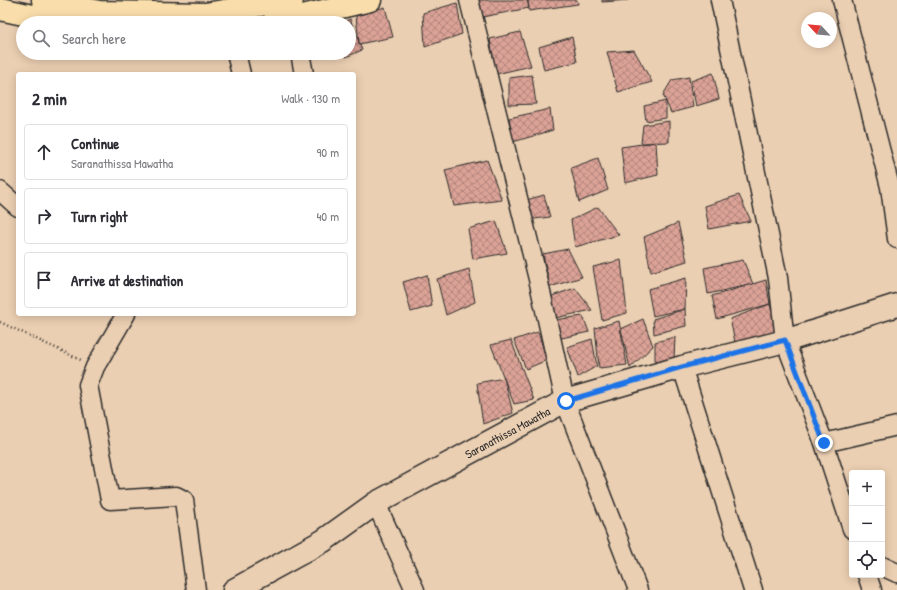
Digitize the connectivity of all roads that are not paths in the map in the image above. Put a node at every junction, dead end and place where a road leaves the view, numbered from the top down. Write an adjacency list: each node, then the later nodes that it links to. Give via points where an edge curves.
1 (43, 0): 8 (main road, via 99,12)
2 (370, 0): 8 (main road)
3 (470, 0): 20 (street)
4 (720, 0): 18 (street, via 778,278)
5 (842, 0): 15 (street, via 890,187)
6 (0, 9): 7 (main road)
7 (32, 16)
8 (288, 16)
9 (238, 60): 11 (street)
10 (301, 60): 12 (street)
11 (241, 72)
12 (304, 72)
13 (0, 191): 14 (street)
14 (16, 205)
15 (897, 239)
16 (897, 305): 18 (street, Saranathissa Mawatha)
17 (125, 316): 28 (street, via 95,367 88,385 110,500 176,496 184,500)
18 (785, 340): 19 (street, Saranathissa Mawatha); 22 (street)
19 (682, 367): 20 (street, Saranathissa Mawatha); 32 (street)
20 (566, 401): 23 (street, Saranathissa Mawatha); 31 (street)
21 (897, 426): 22 (street)
22 (824, 443): 24 (street)
23 (376, 503): 29 (street, Saranathissa Mawatha, via 323,541); 30 (street)
24 (849, 520)
25 (885, 567): 26 (street)
26 (897, 573)
27 (868, 578): 33 (street)
28 (196, 590)
29 (234, 590)
30 (415, 590)
31 (638, 590)
32 (754, 590)
33 (872, 590)

